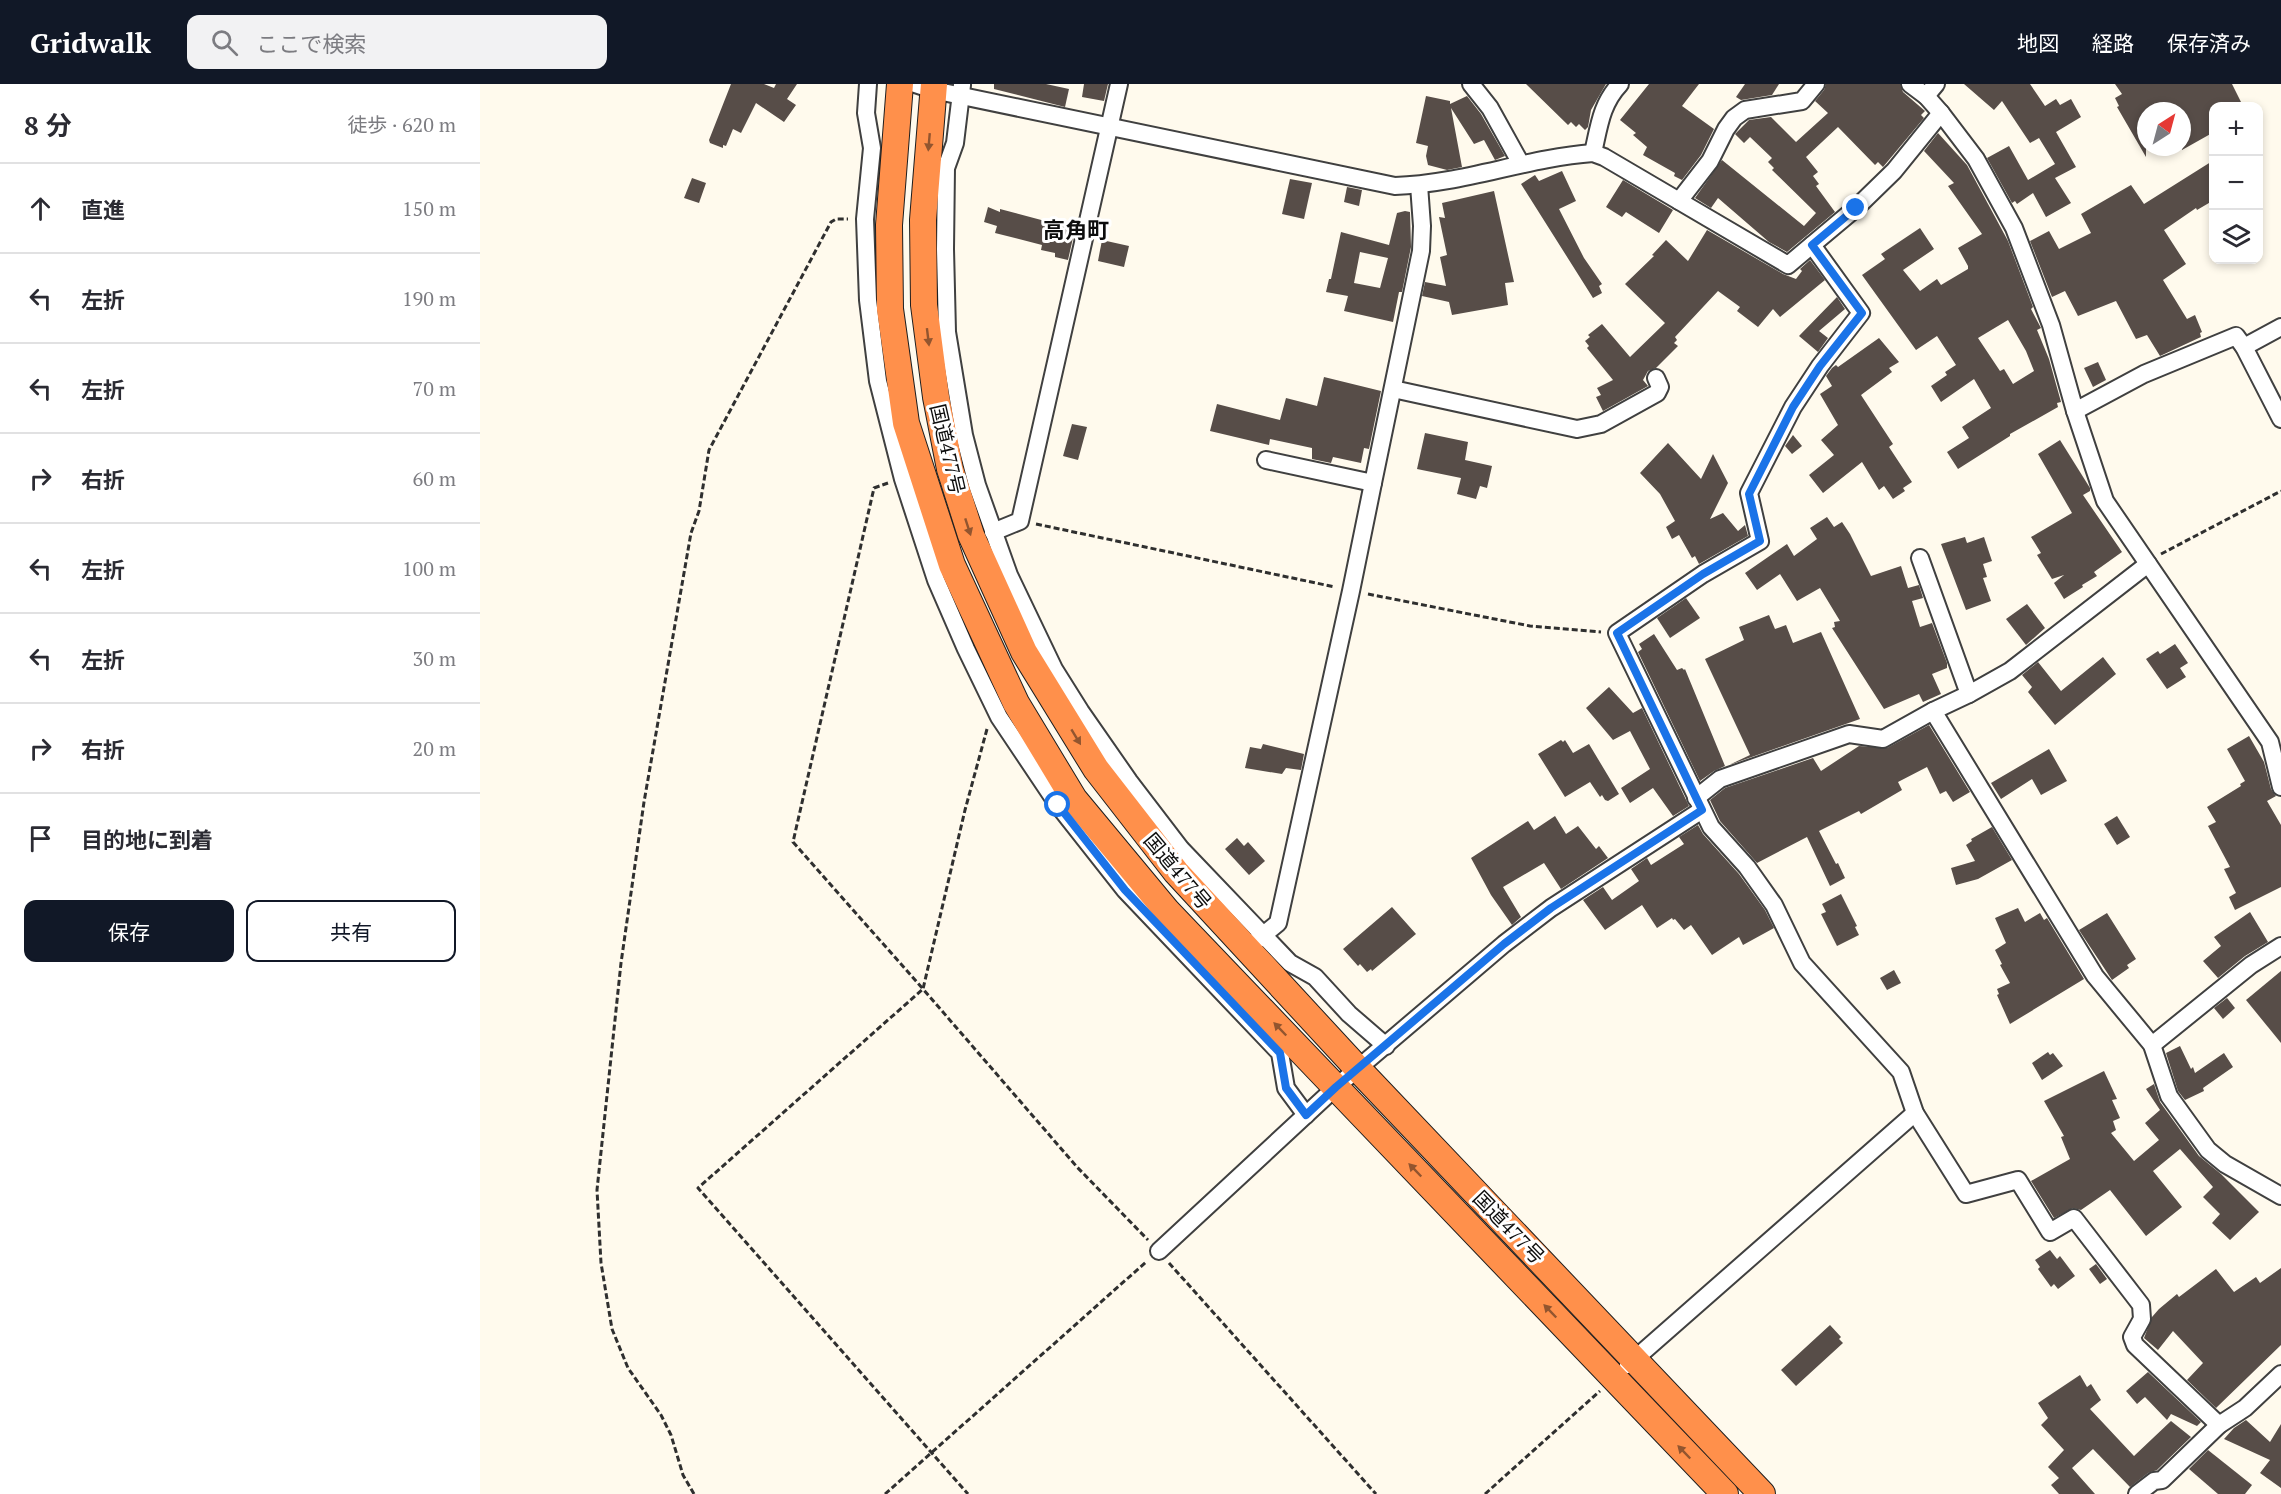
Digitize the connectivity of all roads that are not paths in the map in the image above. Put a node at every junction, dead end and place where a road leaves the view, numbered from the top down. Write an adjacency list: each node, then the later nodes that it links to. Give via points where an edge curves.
1 (868, 84): 40 (street, via 866,113 872,148 864,219 878,381 903,479 936,580 999,717 1058,805 1125,890 1280,1053 1286,1088)
2 (900, 84): 38 (highway, 国道477号, one-way to 2, via 1167,911 1074,799 1016,703 952,565 906,423 890,309 889,225)
3 (1119, 84): 12 (street)
4 (1471, 84): 14 (street, via 1490,108)
5 (1620, 84): 13 (street, via 1603,107)
6 (1816, 84): 16 (street, via 1802,101 1745,110 1734,118 1710,161)
7 (1910, 84): 10 (street)
8 (927, 86): 9 (street); 33 (highway, 国道477号, one-way to 33, via 924,305 950,469 971,535 1024,652 1096,769 1176,872)
9 (961, 90): 12 (street); 26 (street, via 955,143 946,168 947,332 964,435)
10 (1931, 90): 11 (street)
11 (1941, 113): 17 (street, via 1894,171); 22 (street, via 1976,159 2014,228 2051,325)
12 (1109, 127): 15 (street, via 1369,182); 26 (street, via 1020,521)
13 (1593, 153): 14 (street); 16 (street)
14 (1521, 164): 15 (street)
15 (1419, 185): 21 (street, via 1421,251)
16 (1679, 201): 17 (street, via 1788,265)
17 (1812, 245): 32 (street, via 1862,313 1793,407 1749,494 1760,541 1703,574 1617,633)
18 (2281, 327): 19 (street)
19 (2244, 347): 22 (street, via 2236,336 2144,374); 23 (street)
20 (1656, 378): 21 (street, via 1660,387 1657,393 1601,424 1577,429)
21 (1393, 389): 25 (street)
22 (2075, 411): 28 (street, via 2105,501)
23 (2281, 419)
24 (1266, 460): 25 (street)
25 (1373, 483): 33 (street, via 1278,923)
26 (993, 532): 33 (street, via 1030,621 1081,712)
27 (1920, 558): 29 (street)
28 (2148, 564): 29 (street, via 2010,671); 31 (street, via 2270,742)
29 (1969, 694): 30 (street)
30 (1933, 711): 32 (street, via 1883,739 1849,734 1720,779); 35 (street, via 2095,976)
31 (2281, 787)
32 (1699, 804): 36 (street, via 1504,944); 39 (street, via 1711,827 1774,905 1802,963 1902,1071)
33 (1255, 942): 36 (street, via 1315,977); 37 (highway, 国道477号)
34 (2281, 946): 35 (street, via 2251,965)
35 (2152, 1045): 41 (street, via 2169,1096 2208,1150)
36 (1386, 1046): 37 (street)
37 (1358, 1069): 38 (street); 43 (highway, 国道477号)
38 (1336, 1087): 40 (street); 45 (highway, 国道477号, one-way to 38)
39 (1915, 1113): 43 (street); 46 (street, via 1966,1194 2018,1180 2050,1232 2074,1218 2141,1305 2142,1318 2132,1337 2135,1345)
40 (1306, 1115): 42 (street)
41 (2281, 1196)
42 (1159, 1251)
43 (1634, 1360): 45 (street); 49 (highway, 国道477号)
44 (2281, 1374): 46 (street, via 2246,1407)
45 (1614, 1378): 48 (highway, 国道477号, one-way to 45)
46 (2219, 1425): 47 (street)
47 (2166, 1487): 50 (street, via 2154,1481)
48 (1725, 1494)
49 (1762, 1494)
50 (2137, 1494)

